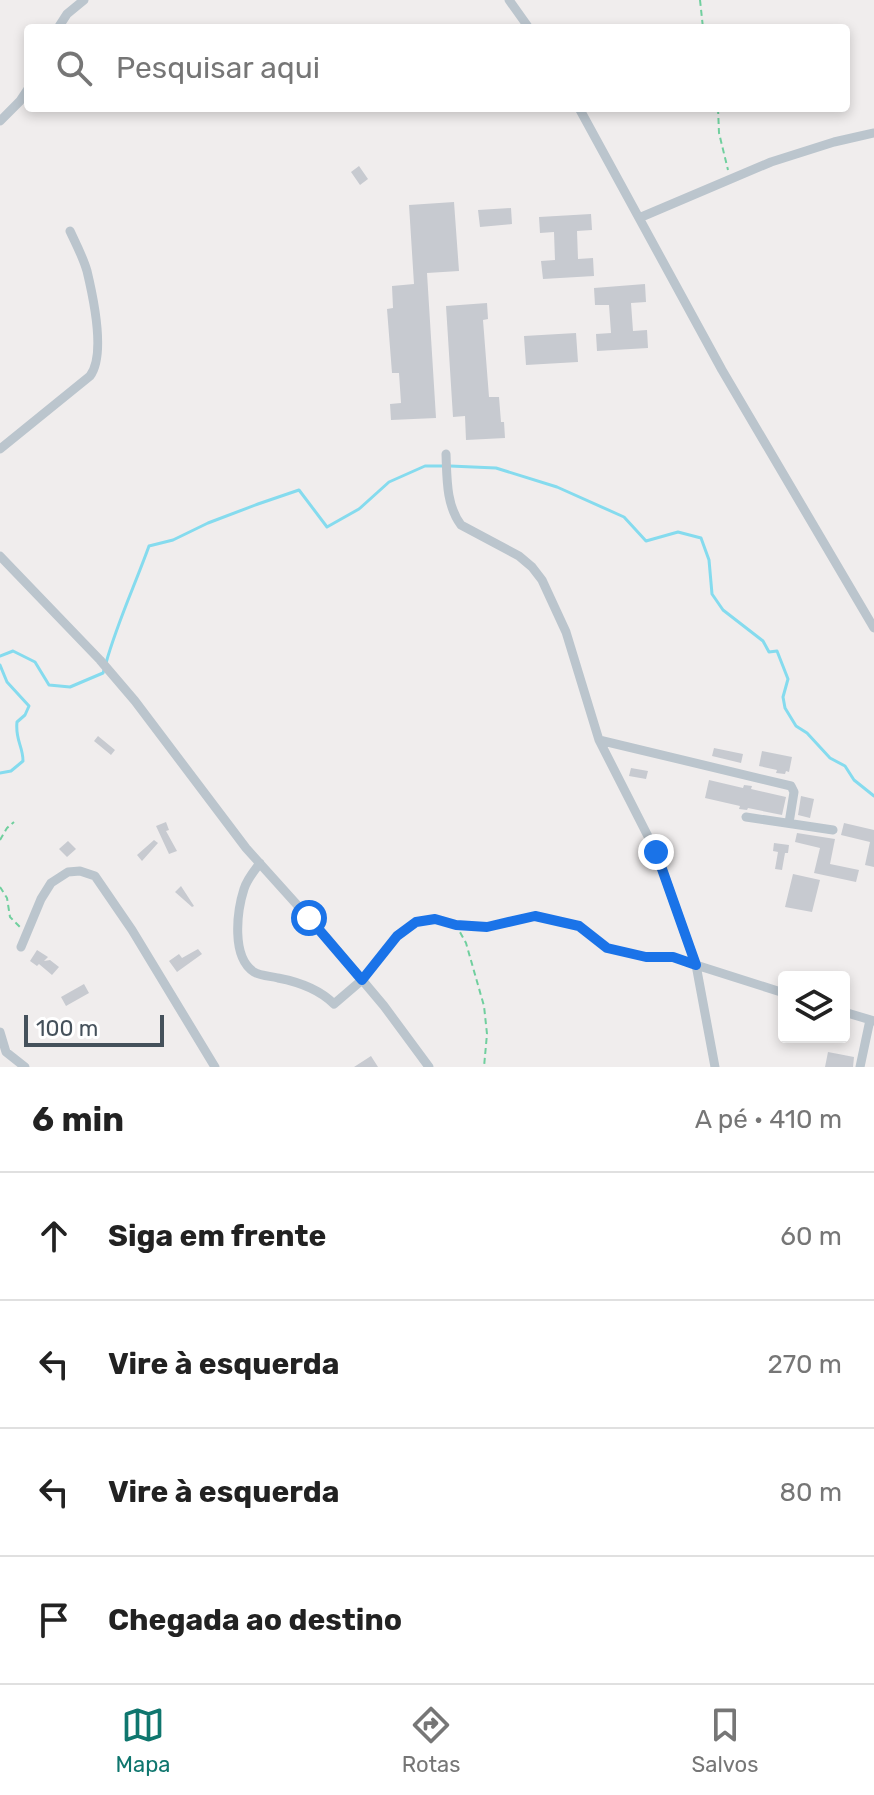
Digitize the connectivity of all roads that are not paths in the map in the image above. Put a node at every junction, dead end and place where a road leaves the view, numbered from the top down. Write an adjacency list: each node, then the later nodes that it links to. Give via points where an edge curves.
1 (84, 0): 3 (street)
2 (509, 0): 4 (street)
3 (61, 24)
4 (526, 24)
5 (24, 95): 7 (street)
6 (581, 112): 9 (street)
7 (0, 121)
8 (874, 133): 9 (street, via 771,162)
9 (639, 218): 14 (street)
10 (70, 231): 11 (street, via 88,278 96,364 90,376)
11 (0, 449)
12 (446, 458): 15 (street, via 452,507 461,525 519,556 542,580 566,632)
13 (0, 556): 19 (street, via 145,713)
14 (874, 628)
15 (599, 740): 17 (street, via 791,786); 21 (street, via 656,852)
16 (746, 817): 17 (street)
17 (789, 823): 18 (street)
18 (833, 830)
19 (260, 863): 22 (street); 22 (street, via 244,890 237,917 245,963 255,974 303,985 334,1004)
20 (21, 947): 28 (street, via 51,883 68,872 95,876)
21 (696, 965): 23 (street); 30 (street)
22 (362, 980): 29 (street)
23 (778, 991)
24 (850, 1014): 25 (street)
25 (872, 1021): 31 (street)
26 (0, 1032): 27 (street, via 6,1052)
27 (25, 1067)
28 (215, 1067)
29 (429, 1067)
30 (715, 1067)
31 (860, 1067)

